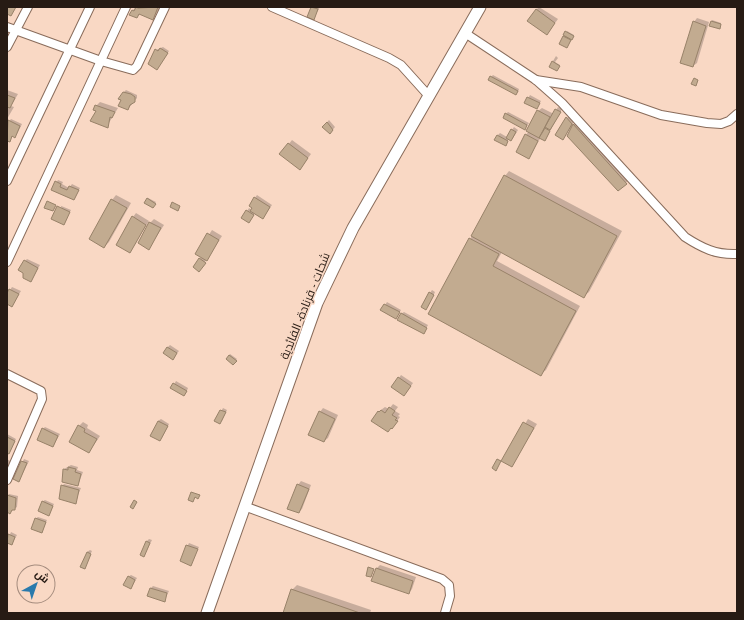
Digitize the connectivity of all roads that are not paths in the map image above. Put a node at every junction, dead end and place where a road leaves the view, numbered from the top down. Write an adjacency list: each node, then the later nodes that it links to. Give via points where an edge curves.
1 (28, 7): 8 (street)
2 (90, 7): 11 (street)
3 (126, 7): 12 (street)
4 (165, 7): 12 (street, via 133,70)
5 (272, 7): 14 (street, via 389,58 401,65)
6 (480, 7): 9 (main road, شحات - قرنادة- الفائدية)
7 (7, 27): 8 (street)
8 (15, 30): 10 (street); 11 (street)
9 (465, 33): 13 (street); 14 (main road, شحات - قرنادة- الفائدية)
10 (7, 47)
11 (70, 50): 12 (street); 16 (street)
12 (101, 61): 18 (street)
13 (536, 80): 15 (street, via 581,87 661,115 707,123 721,124); 17 (street, via 586,127 685,237 706,250 726,255)
14 (428, 95): 21 (main road, شحات - قرنادة- الفائدية, via 338,256 317,304)
15 (737, 114)
16 (7, 181)
17 (737, 254)
18 (7, 262)
19 (7, 374): 20 (street, via 41,391 42,394)
20 (7, 480)
21 (244, 506): 22 (main road, شحات - قرنادة- الفائدية); 23 (street, via 442,579 448,585 450,596)
22 (207, 613)
23 (445, 613)

